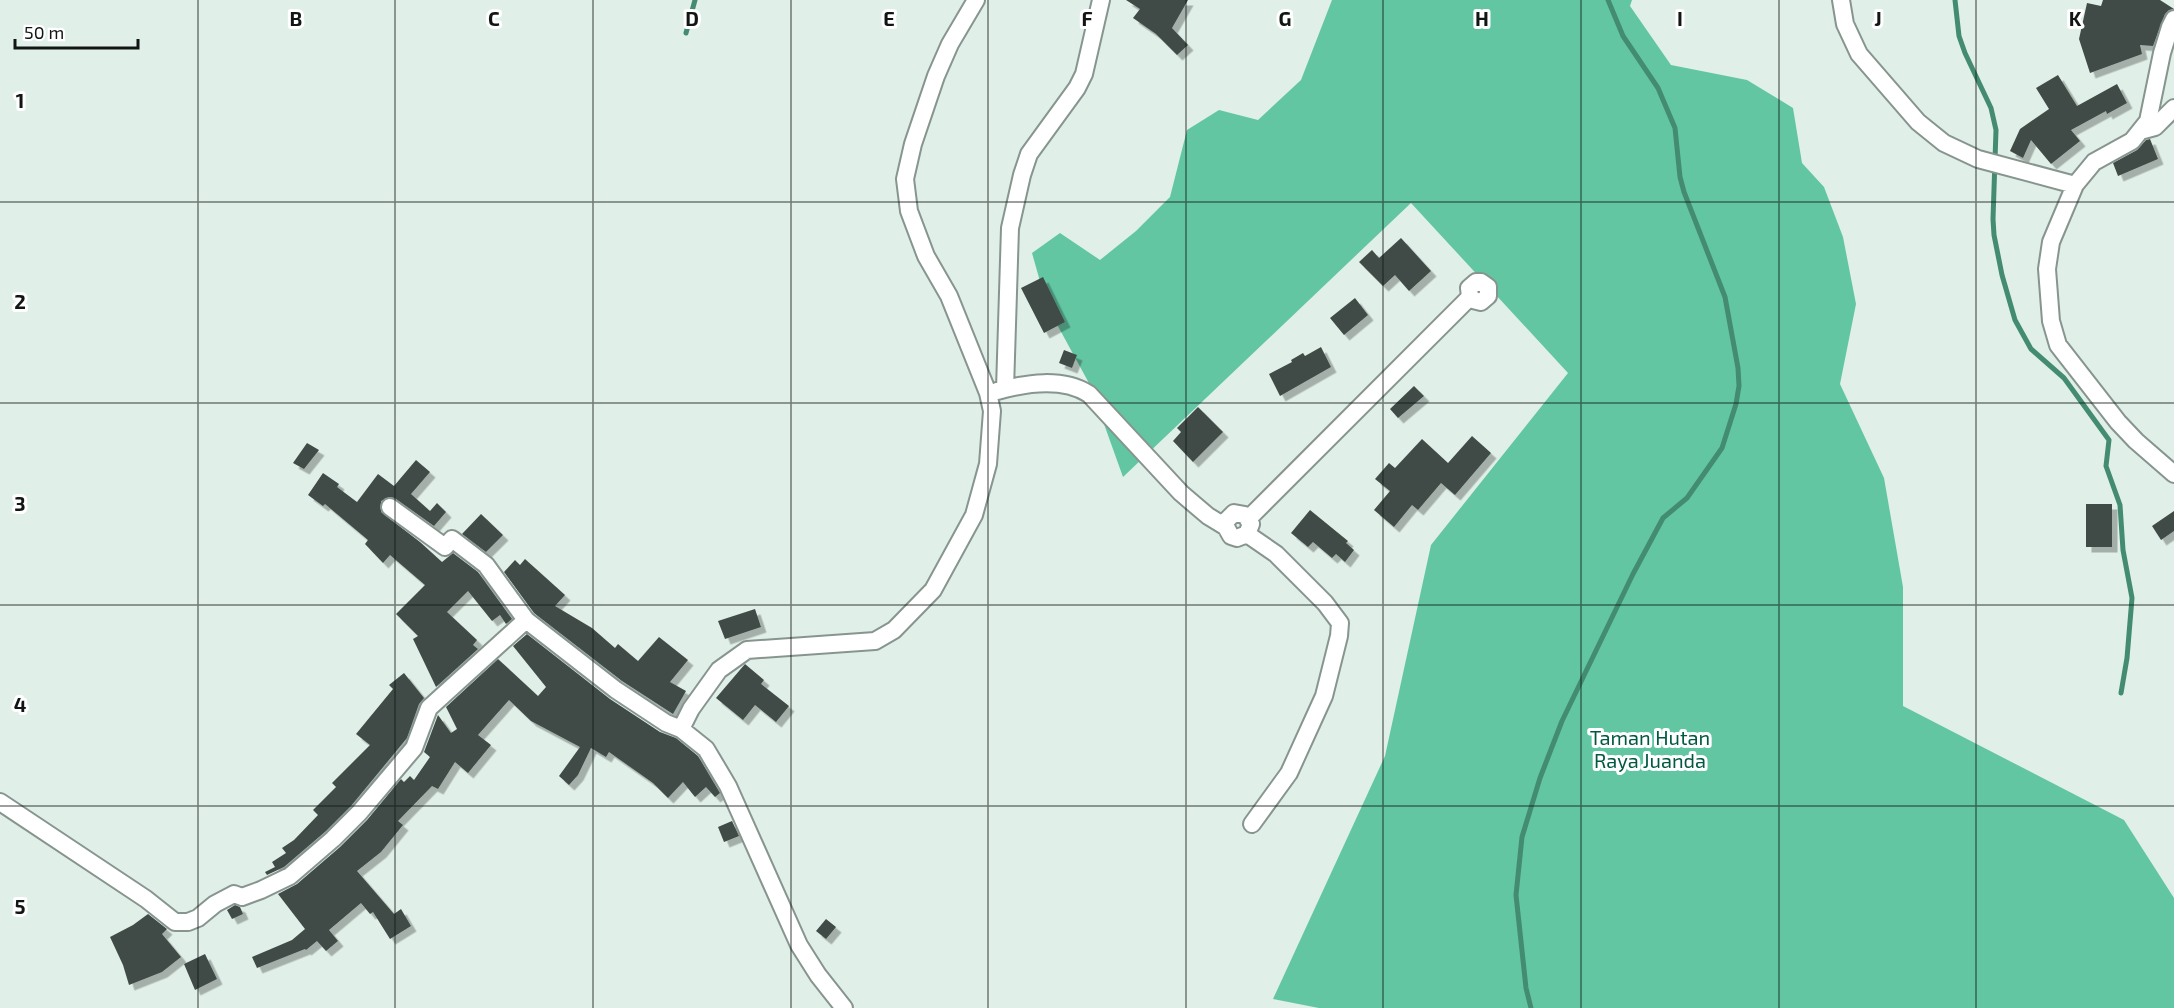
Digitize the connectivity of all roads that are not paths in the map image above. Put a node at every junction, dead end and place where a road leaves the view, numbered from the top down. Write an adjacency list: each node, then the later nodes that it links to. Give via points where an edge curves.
1 (976, 0): 10 (street, via 936,76 905,179 909,211 926,256 949,296)
2 (1101, 0): 9 (street, via 1084,74 1029,154 1022,174 1010,228)
3 (1841, 0): 7 (street, via 1845,24 1858,54 1918,122 1944,143 1978,159)
4 (2174, 19): 6 (street, via 2162,53 2151,113)
5 (2174, 108): 6 (street, via 2155,127)
6 (2140, 131): 7 (street, via 2132,141 2094,162)
7 (2075, 185): 11 (street, via 2051,242 2047,269 2051,321 2058,345 2124,428)
8 (1470, 297): 13 (street)
9 (1005, 388): 10 (street); 13 (street, via 1067,384 1089,394 1181,493 1208,516 1226,527 1226,521 1240,513)
10 (988, 393): 15 (street, via 993,424 988,464 974,515 933,590 894,630 875,641 747,650 719,670)
11 (2174, 474)
12 (390, 507): 14 (street, via 445,547 452,539 486,565)
13 (1248, 526): 17 (street, via 1340,622 1324,696 1289,773)
14 (526, 620): 15 (street, via 616,690); 16 (street, via 429,708 414,748 359,813 310,860 271,886 242,897 234,894 188,922 170,920 146,899)
15 (681, 729): 18 (street, via 713,759 799,945)
16 (0, 802)
17 (1252, 824)
18 (844, 1008)

